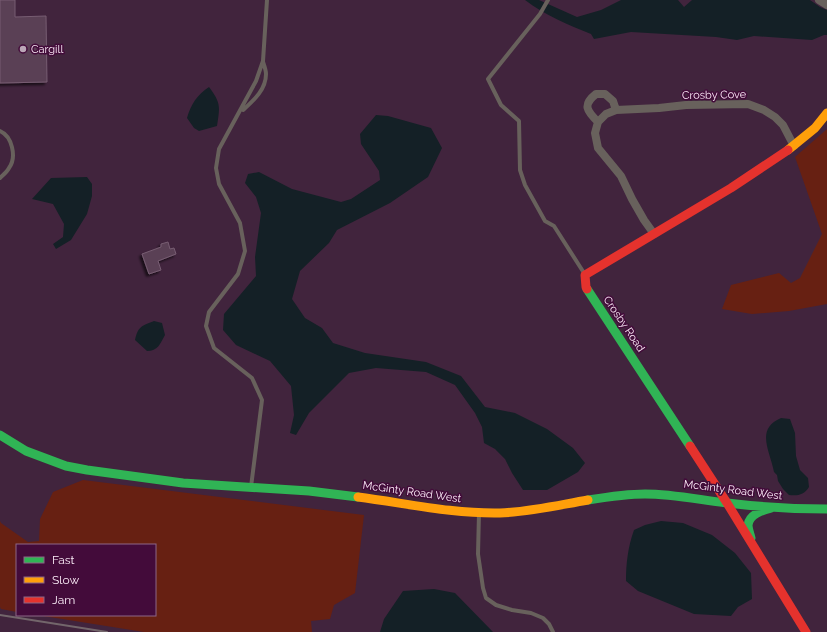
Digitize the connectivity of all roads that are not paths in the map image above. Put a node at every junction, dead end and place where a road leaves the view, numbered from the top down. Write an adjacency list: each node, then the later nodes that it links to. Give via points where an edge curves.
1 (267, 0): 5 (lane)
2 (548, 0): 14 (lane, via 540,14 488,79 501,105 518,121 520,170 525,185 545,221 554,226)
3 (819, 0): 4 (street)
4 (827, 5)
5 (263, 61): 8 (lane, via 256,81); 8 (lane, via 266,74 264,83 258,95)
6 (616, 110): 9 (street, Crosby Cove, via 606,114); 9 (street, via 613,101 606,94 596,94 588,100 587,107); 11 (street, Crosby Cove, via 748,104 775,117 783,125)
7 (827, 112): 11 (main road, via 815,128)
8 (239, 113): 16 (lane, via 218,149 216,168 219,184 240,223 245,252 238,274 209,312 206,326 214,348 252,378 262,400)
9 (598, 122): 13 (street, via 595,133 598,148 621,176)
10 (0, 131): 12 (lane, via 12,144 13,153 10,167)
11 (794, 146): 13 (main road, via 731,188)
12 (0, 178)
13 (654, 234): 14 (main road)
14 (585, 275): 17 (main road, Crosby Road, via 586,287)
15 (0, 435): 16 (main road, McGinty Road West, via 26,451 66,466 183,483)
16 (251, 487): 20 (main road, McGinty Road West, via 309,491)
17 (727, 503): 18 (main road, McGinty Road West); 20 (main road, McGinty Road West, via 644,494 619,495 532,510); 21 (main road, Crosby Road)
18 (773, 507): 19 (main road, McGinty Road West); 21 (main road, via 755,514 748,524)
19 (827, 509)
20 (479, 512): 22 (lane, via 478,554 486,598 496,605 543,618)
21 (759, 553): 23 (main road, Crosby Road)
22 (553, 632)
23 (806, 632)

